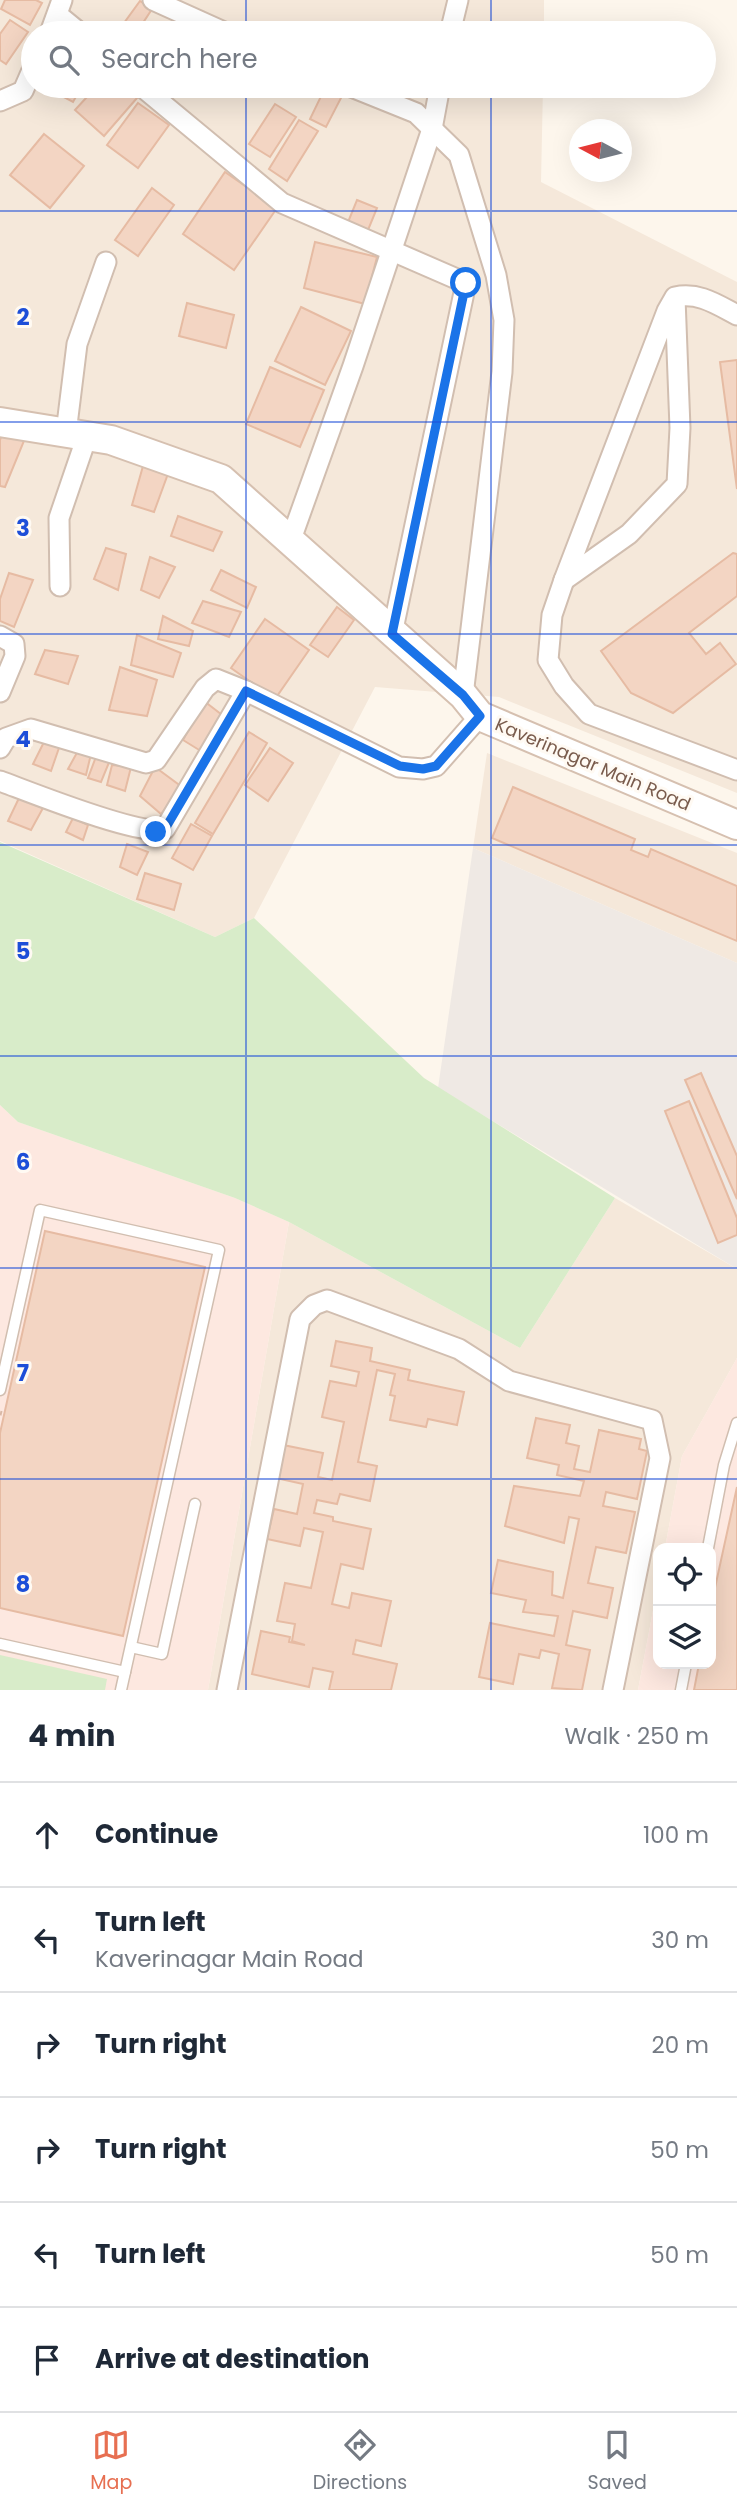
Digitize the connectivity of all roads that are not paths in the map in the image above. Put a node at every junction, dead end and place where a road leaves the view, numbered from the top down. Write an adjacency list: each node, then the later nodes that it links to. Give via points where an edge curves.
1 (153, 0): 5 (street)
2 (458, 0): 6 (street)
3 (60, 7): 4 (street)
4 (71, 21)
5 (199, 21)
6 (453, 21)
7 (21, 92): 11 (street)
8 (155, 98): 13 (street, via 282,203)
9 (379, 98): 12 (street, via 416,113)
10 (438, 98): 12 (street)
11 (0, 101)
12 (432, 129): 13 (street); 26 (street, via 460,155 496,275 504,320)
13 (390, 249): 19 (street); 22 (street, via 466,283)
14 (106, 262): 18 (street, via 77,344)
15 (675, 297): 16 (street, via 702,297); 20 (street); 20 (street, via 680,428 677,484 629,534)
16 (737, 315)
17 (0, 422): 18 (street, Kaverinagar Main Road)
18 (77, 435): 19 (street, Kaverinagar Main Road, via 111,440 221,479); 21 (street, via 59,518)
19 (290, 542): 22 (street, Kaverinagar Main Road)
20 (564, 580): 28 (street, via 552,615 548,660 589,714)
21 (60, 586)
22 (392, 634): 26 (street, Kaverinagar Main Road)
23 (0, 636): 25 (street, via 14,644 15,656)
24 (246, 691): 26 (street, via 400,766 423,769 436,766); 27 (street, via 216,680 205,688 156,760 146,762 31,729 6,738); 29 (street, via 165,829 156,832 118,821)
25 (0, 692)
26 (472, 705): 30 (street, Kaverinagar Main Road)
27 (0, 748)
28 (737, 770)
29 (0, 781)
30 (737, 825)
31 (0, 1390): 36 (lane, via 40,1210 219,1250)
32 (737, 1423): 34 (lane)
33 (195, 1504): 36 (lane, via 162,1654)
34 (709, 1543)
35 (0, 1644): 38 (lane)
36 (131, 1647): 38 (lane)
37 (686, 1669): 42 (lane)
38 (125, 1672): 39 (lane)
39 (121, 1690)
40 (227, 1690): 41 (street, via 300,1319 327,1300 459,1349 509,1381 652,1420 660,1458)
41 (613, 1690)
42 (681, 1690)

